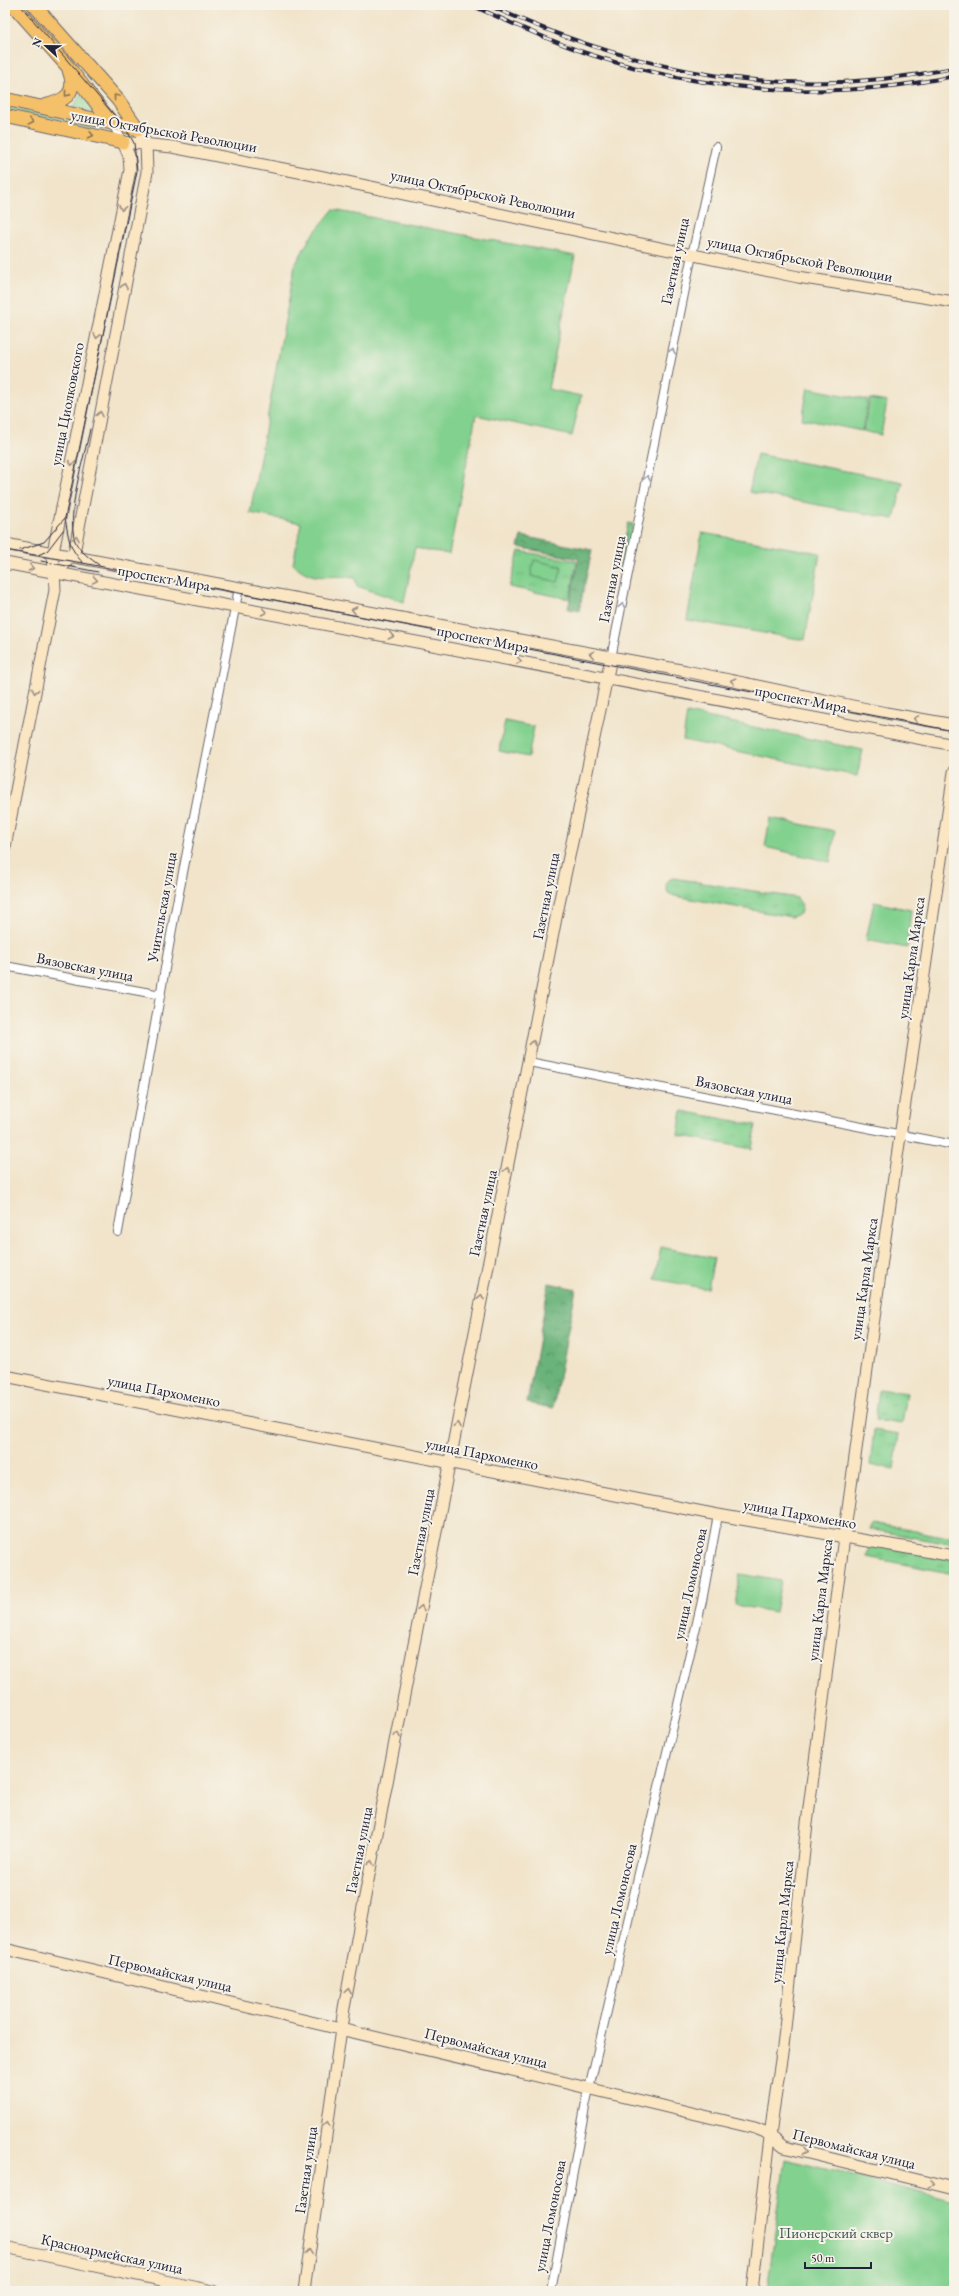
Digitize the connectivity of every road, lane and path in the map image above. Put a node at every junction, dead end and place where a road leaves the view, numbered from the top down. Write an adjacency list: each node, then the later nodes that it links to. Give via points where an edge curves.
1 (12, 5): 3 (main road, улица Циолковского)
2 (34, 5): 8 (main road, one-way to 2, via 118,100)
3 (69, 68): 5 (main road, one-way to 5, via 73,86 70,92 58,103); 7 (main road, улица Циолковского)
4 (5, 99): 5 (main road, улица Октябрьской Революции)
5 (42, 106): 7 (main road, улица Октябрьской Революции)
6 (5, 116): 9 (main road, улица Октябрьской Революции, one-way to 9)
7 (112, 123): 8 (main road, улица Октябрьской Революции); 9 (street, улица Циолковского)
8 (138, 129): 10 (main road)
9 (124, 142): 10 (main road, улица Октябрьской Революции); 15 (main road, улица Циолковского, one-way to 15, via 130,156 130,170)
10 (146, 143): 12 (main road, улица Октябрьской Революции, via 316,176); 16 (main road, one-way to 10, via 147,172)
11 (716, 147): 12 (street, Газетная улица)
12 (692, 256): 13 (main road, улица Октябрьской Революции, via 805,278); 21 (street, Газетная улица, one-way to 12)
13 (954, 302)
14 (5, 544): 15 (main road, проспект Мира)
15 (53, 552): 16 (main road, проспект Мира); 18 (main road, улица Циолковского)
16 (73, 556): 18 (main road); 19 (main road, проспект Мира)
17 (5, 563): 18 (main road, проспект Мира, one-way to 18)
18 (56, 574): 20 (main road, проспект Мира, one-way to 20); 26 (main road, улица Циолковского, one-way to 26, via 56,590)
19 (239, 588): 20 (street, Учительская улица); 21 (main road, проспект Мира, one-way to 19)
20 (236, 606): 22 (main road, проспект Мира, one-way to 22); 28 (street, Учительская улица)
21 (611, 658): 22 (main road, Газетная улица); 23 (main road, проспект Мира, one-way to 21)
22 (607, 678): 24 (main road, проспект Мира); 29 (main road, Газетная улица, one-way to 22, via 556,918)
23 (954, 725)
24 (954, 745)
25 (954, 772): 30 (main road, улица Карла Маркса)
26 (5, 847)
27 (5, 966): 28 (street, Вязовская улица)
28 (161, 995): 32 (street, Учительская улица)
29 (529, 1062): 30 (street, Вязовская улица); 34 (main road, Газетная улица, one-way to 29)
30 (900, 1134): 31 (street, Вязовская улица); 36 (main road, улица Карла Маркса)
31 (954, 1144)
32 (118, 1232)
33 (5, 1376): 34 (main road, улица Пархоменко)
34 (450, 1463): 35 (main road, улица Пархоменко); 39 (main road, Газетная улица, one-way to 34)
35 (718, 1515): 36 (main road, улица Пархоменко); 40 (street, улица Ломоносова, via 702,1601)
36 (844, 1537): 37 (main road, улица Пархоменко); 41 (main road, улица Карла Маркса)
37 (954, 1556)
38 (5, 1949): 39 (main road, Первомайская улица)
39 (341, 2029): 40 (main road, Первомайская улица); 45 (main road, Газетная улица, one-way to 39)
40 (589, 2088): 41 (main road, Первомайская улица, via 755,2128); 46 (street, улица Ломоносова)
41 (770, 2136): 42 (main road, Первомайская улица, one-way to 42, via 784,2147); 47 (main road, улица Карла Маркса)
42 (954, 2189)
43 (5, 2248): 44 (main road, Красноармейская улица, via 59,2263)
44 (213, 2291)
45 (304, 2291)
46 (550, 2291)
47 (752, 2291)

